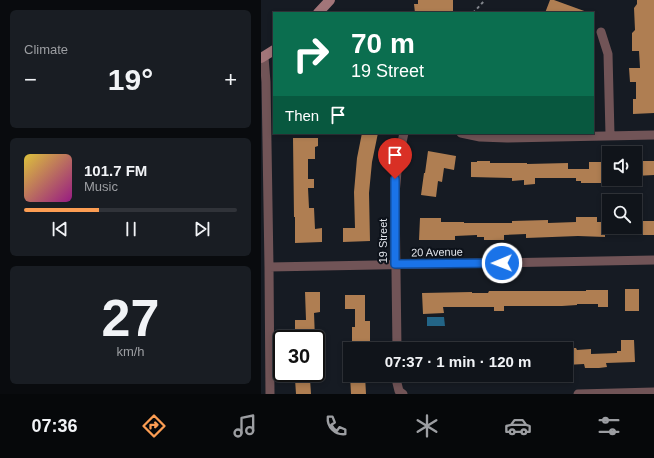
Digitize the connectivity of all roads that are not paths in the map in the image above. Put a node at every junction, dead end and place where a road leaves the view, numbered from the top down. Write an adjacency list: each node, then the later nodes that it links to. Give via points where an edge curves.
1 (330, 0): 2 (street)
2 (319, 12)
3 (601, 32): 9 (street, via 608,54)
4 (273, 51): 5 (street)
5 (263, 58): 12 (street, via 266,82)
6 (404, 134): 11 (street, 19 Street, via 395,179)
7 (466, 134): 9 (street, via 507,138)
8 (654, 135): 9 (street)
9 (610, 136)
10 (654, 260): 11 (street, 20 Avenue)
11 (395, 264): 12 (street, 20 Avenue); 13 (street, 19 Street)
12 (269, 267): 14 (street)
13 (397, 342)
14 (265, 358): 17 (street)
15 (397, 382): 18 (street, via 399,391)
16 (654, 392): 19 (street)
17 (270, 394)
18 (403, 394)
19 (578, 394)

